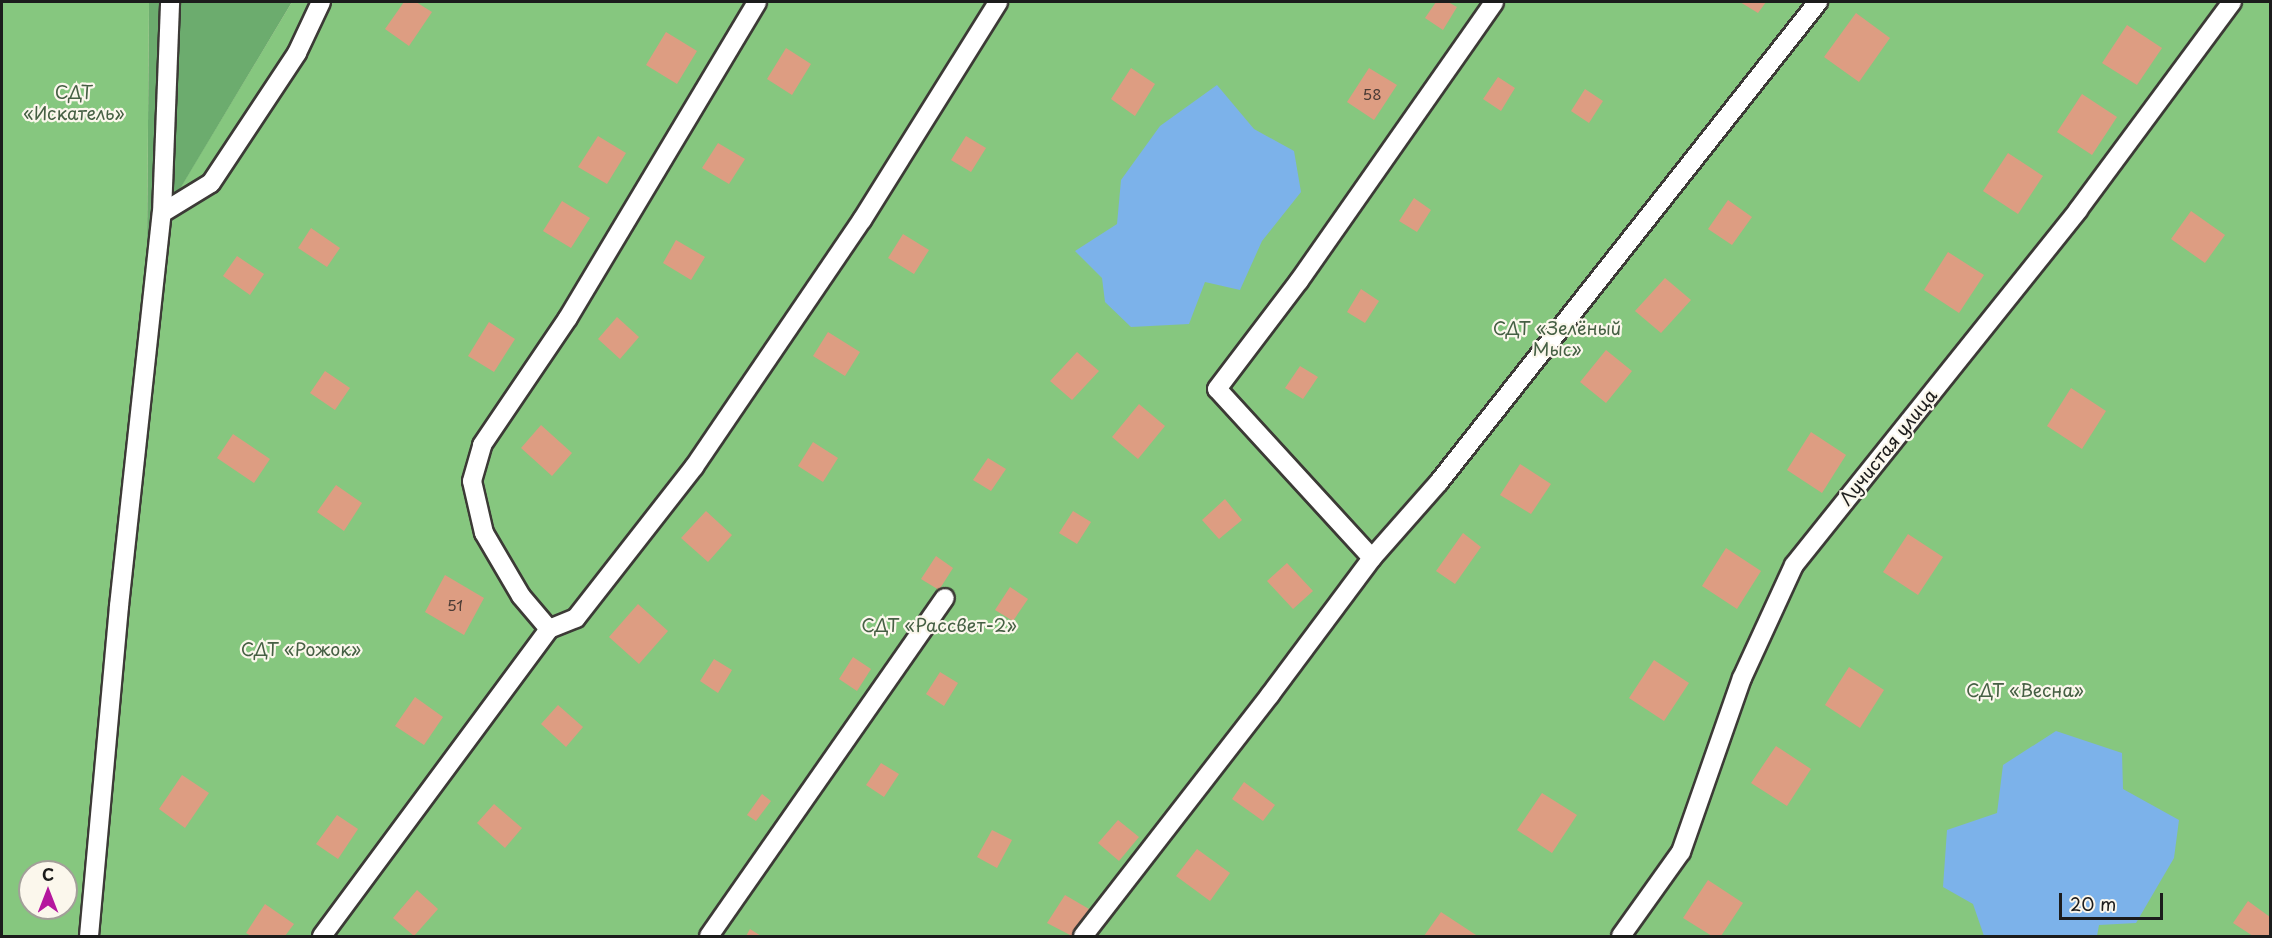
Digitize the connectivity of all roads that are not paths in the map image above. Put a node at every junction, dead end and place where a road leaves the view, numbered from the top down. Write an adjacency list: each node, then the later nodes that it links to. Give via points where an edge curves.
1 (170, 2): 8 (lane)
2 (321, 2): 8 (lane, via 297,53 211,183)
3 (757, 2): 11 (lane, via 568,318 482,446 472,481 484,533 521,596)
4 (998, 2): 11 (lane, via 862,220 694,467 576,618)
5 (1494, 2): 9 (lane, via 1299,281 1217,388)
6 (1818, 2): 9 (lane, via 1439,482)
7 (2232, 2): 16 (lane, Лучистая улица, via 2078,210 1794,565 1742,678 1681,852)
8 (162, 213): 12 (lane, via 118,606)
9 (1372, 558): 15 (lane)
10 (945, 598): 14 (lane)
11 (549, 629): 13 (lane)
12 (90, 936)
13 (322, 936)
14 (709, 936)
15 (1083, 936)
16 (1621, 936)

